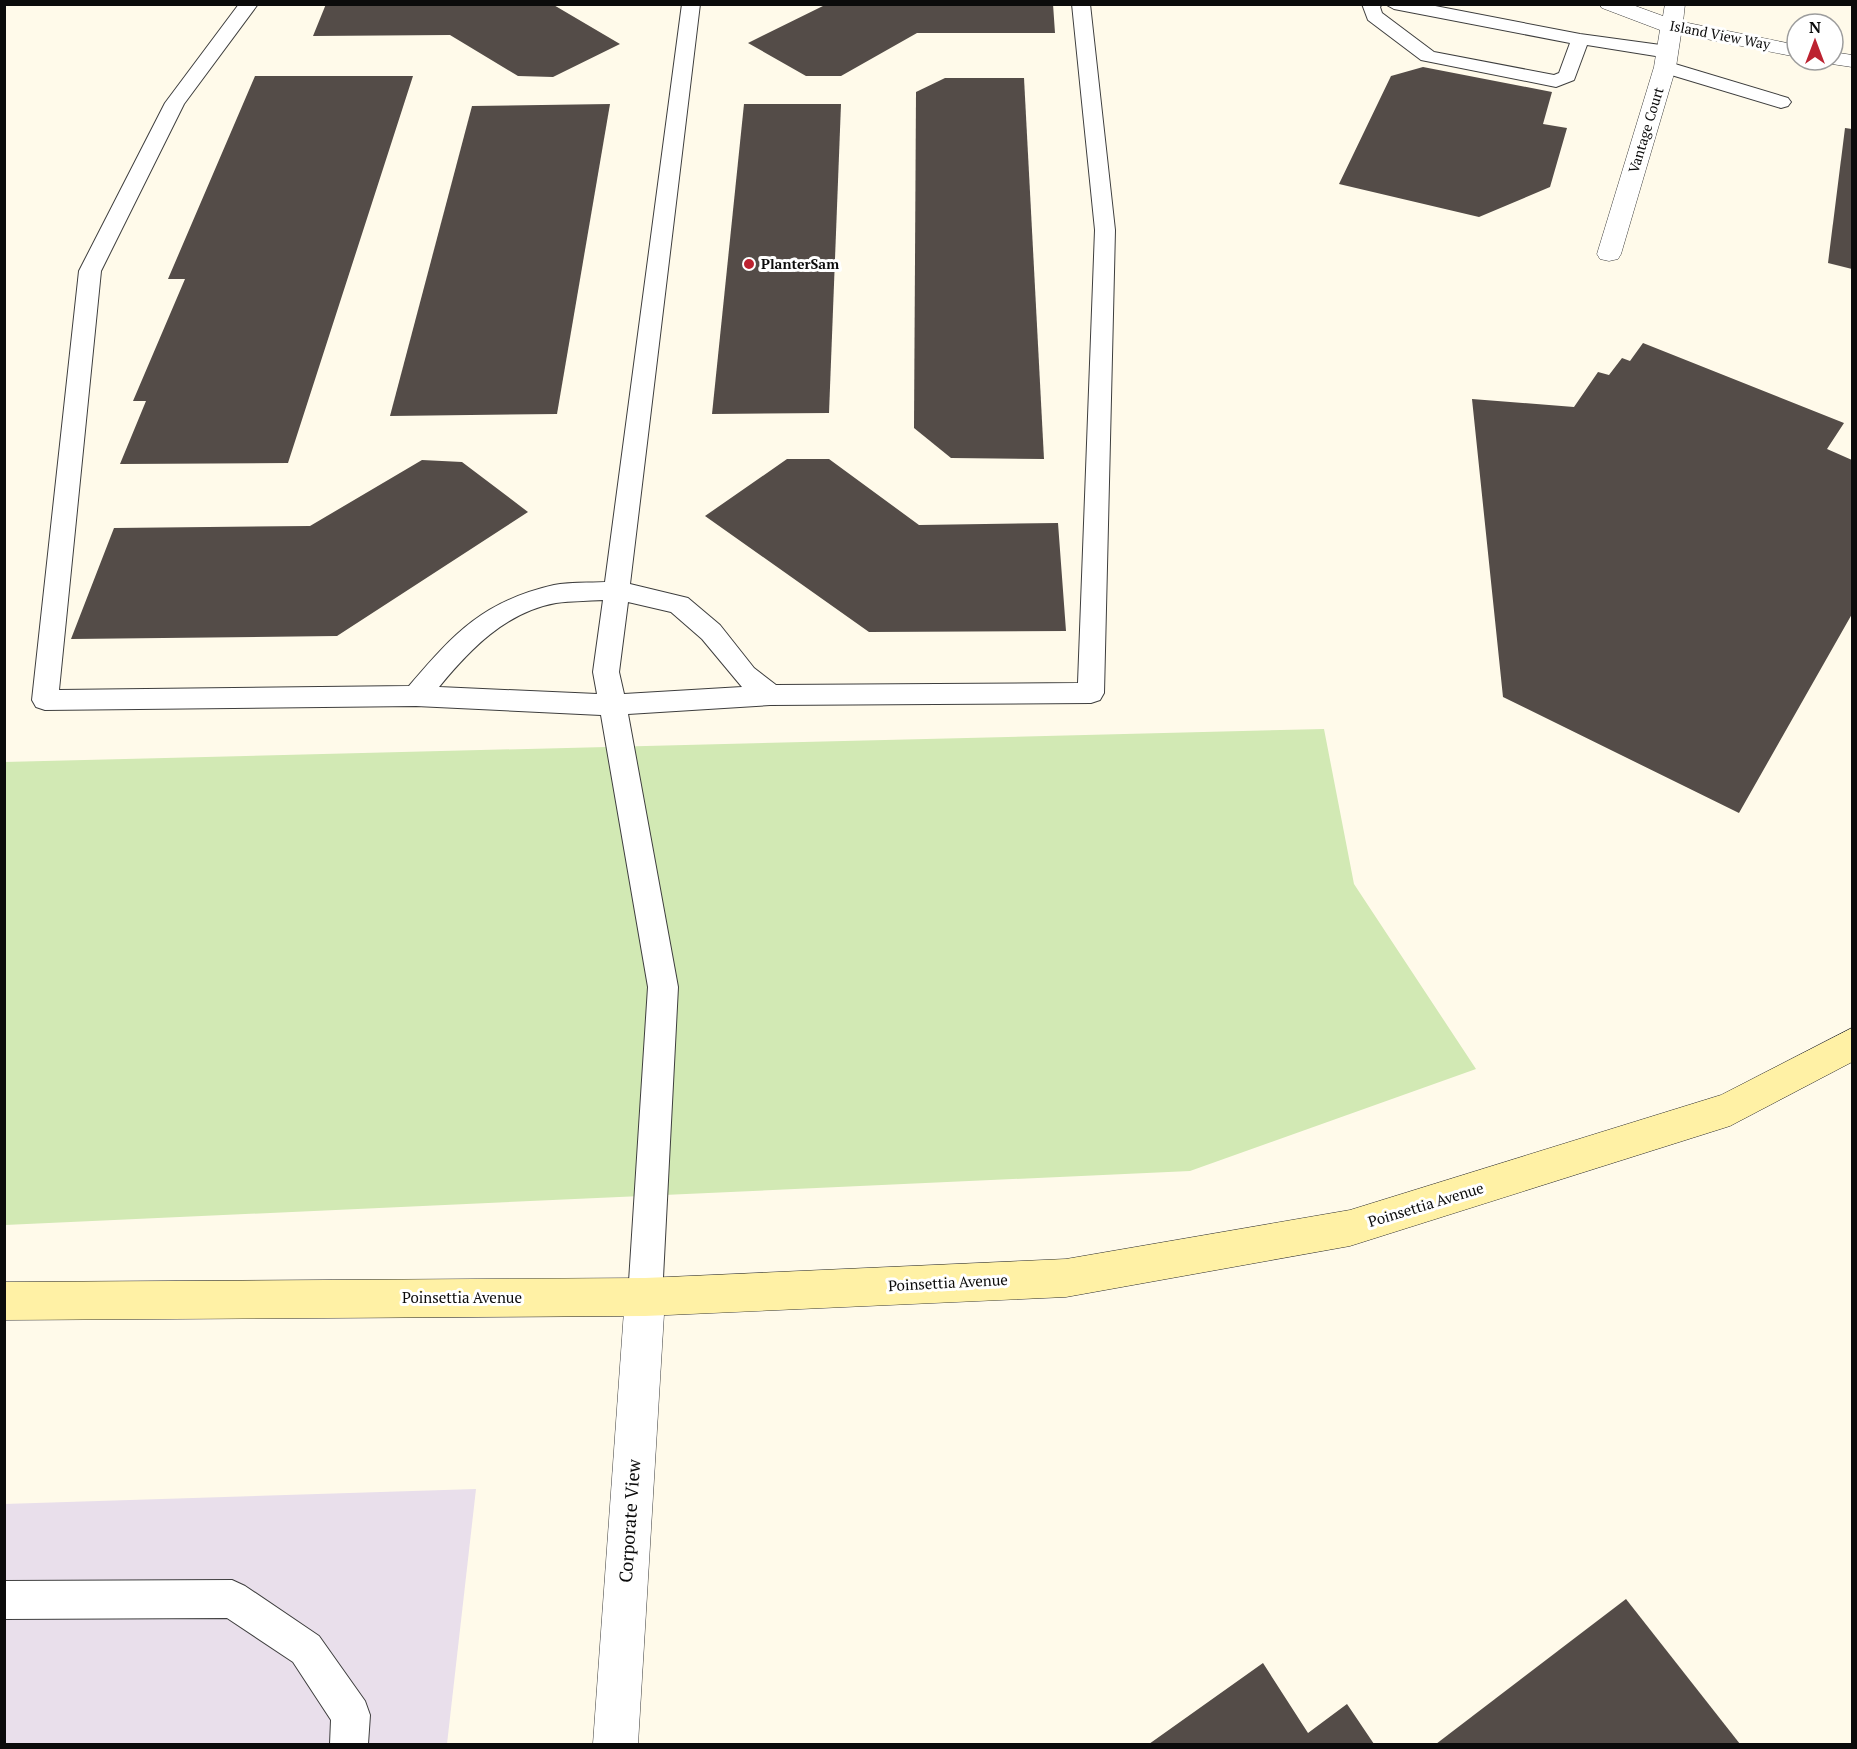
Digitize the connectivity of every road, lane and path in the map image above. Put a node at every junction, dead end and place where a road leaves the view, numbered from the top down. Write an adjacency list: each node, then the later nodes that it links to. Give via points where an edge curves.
1 (249, 4): 16 (lane, via 175,103 90,271 45,700)
2 (1081, 4): 15 (lane, via 1105,230 1090,693)
3 (1374, 4): 9 (lane, via 1370,6 1374,16 1428,56 1556,81 1567,76)
4 (1394, 4): 9 (lane)
5 (1609, 4): 8 (street, Island View Way)
6 (1675, 4): 8 (street, Vantage Court)
7 (690, 8): 14 (lane)
8 (1670, 26): 10 (street, Island View Way); 11 (street, Vantage Court)
9 (1580, 39): 11 (lane)
10 (1785, 49)
11 (1666, 59): 12 (lane); 13 (street, Vantage Court)
12 (1780, 102)
13 (1609, 254)
14 (616, 590): 15 (lane, via 680,605); 16 (lane, via 556,594 511,609 484,624 451,654); 17 (lane, via 606,672)
15 (770, 695): 17 (lane)
16 (416, 696): 17 (lane)
17 (612, 705): 19 (lane, via 663,987)
18 (1852, 1044): 19 (main road, Poinsettia Avenue, via 1730,1109 1350,1228 1066,1278)
19 (645, 1297): 20 (main road, Poinsettia Avenue); 23 (street, Corporate View)
20 (4, 1300)
21 (4, 1600): 22 (lane, via 232,1599 306,1648 351,1715)
22 (349, 1744)
23 (615, 1744)

